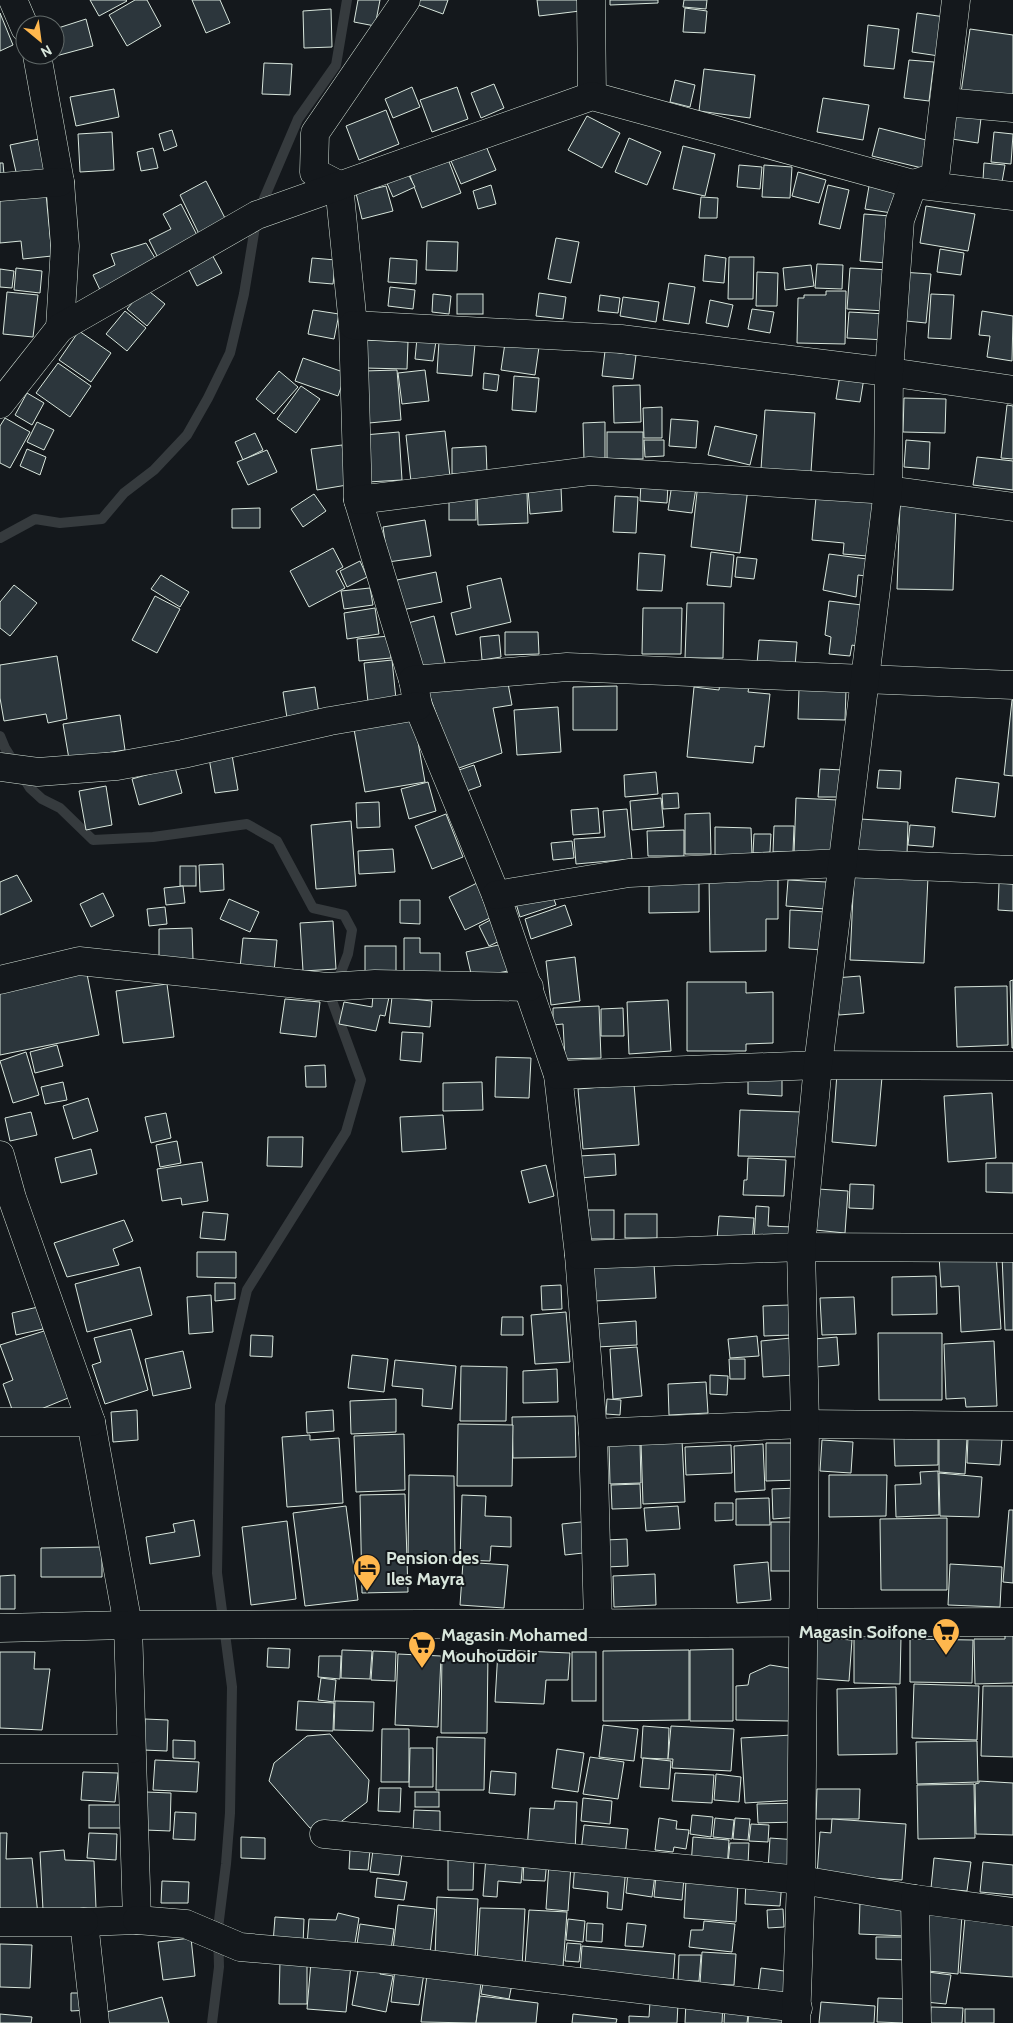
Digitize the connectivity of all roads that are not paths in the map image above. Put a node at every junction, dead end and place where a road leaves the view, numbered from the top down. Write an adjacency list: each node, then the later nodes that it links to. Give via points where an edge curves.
1 (13, 0): 5 (street)
2 (406, 0): 12 (street, via 315,133 314,172)
3 (591, 0): 7 (street)
4 (956, 0): 8 (street)
5 (19, 15)
6 (39, 65): 10 (street)
7 (592, 96): 11 (street); 12 (street)
8 (945, 102): 9 (street); 11 (street, via 935,177)
9 (1013, 108)
10 (60, 182): 13 (street); 16 (street, via 66,246)
11 (913, 184): 14 (street); 17 (street, via 900,220)
12 (339, 186): 15 (street); 16 (street, via 257,214)
13 (0, 187)
14 (1013, 196)
15 (353, 325): 17 (street, via 620,339); 21 (street)
16 (60, 328): 19 (street)
17 (889, 372): 18 (street); 20 (street)
18 (1013, 390)
19 (0, 404)
20 (888, 490): 21 (street, via 590,471); 22 (street); 23 (street)
21 (358, 500): 25 (street)
22 (1013, 507)
23 (864, 678): 24 (street); 25 (street, via 567,667); 27 (street)
24 (1013, 685)
25 (415, 693): 26 (street, via 330,721 117,766 38,772); 29 (street)
26 (0, 767)
27 (841, 863): 28 (street); 29 (street, via 629,873); 32 (street)
28 (1013, 870)
29 (496, 895): 31 (street)
30 (0, 980): 31 (street, via 79,961 327,988 375,984)
31 (529, 987): 34 (street)
32 (818, 1065): 33 (street); 34 (street); 37 (street)
33 (1013, 1066)
34 (558, 1075): 39 (street)
35 (0, 1155): 36 (street)
36 (6, 1198): 41 (street)
37 (801, 1247): 38 (street); 39 (street); 42 (street)
38 (1013, 1248)
39 (579, 1255): 44 (street)
40 (0, 1422): 41 (street)
41 (91, 1422): 48 (street)
42 (805, 1424): 43 (street); 44 (street); 45 (street)
43 (1013, 1426)
44 (593, 1433): 47 (street)
45 (803, 1621): 46 (street); 47 (street); 53 (street)
46 (1013, 1622)
47 (598, 1623): 48 (street)
48 (128, 1625): 49 (street); 51 (street)
49 (0, 1628)
50 (0, 1749): 51 (street)
51 (131, 1749): 56 (street)
52 (324, 1834): 53 (street)
53 (801, 1880): 54 (street); 59 (street)
54 (915, 1899): 55 (street); 61 (street)
55 (1013, 1912)
56 (136, 1920): 58 (street); 59 (street, via 186,1924 240,1947 404,1961)
57 (0, 1922): 58 (street)
58 (84, 1922): 60 (street)
59 (797, 2015)
60 (94, 2023)
61 (917, 2023)

